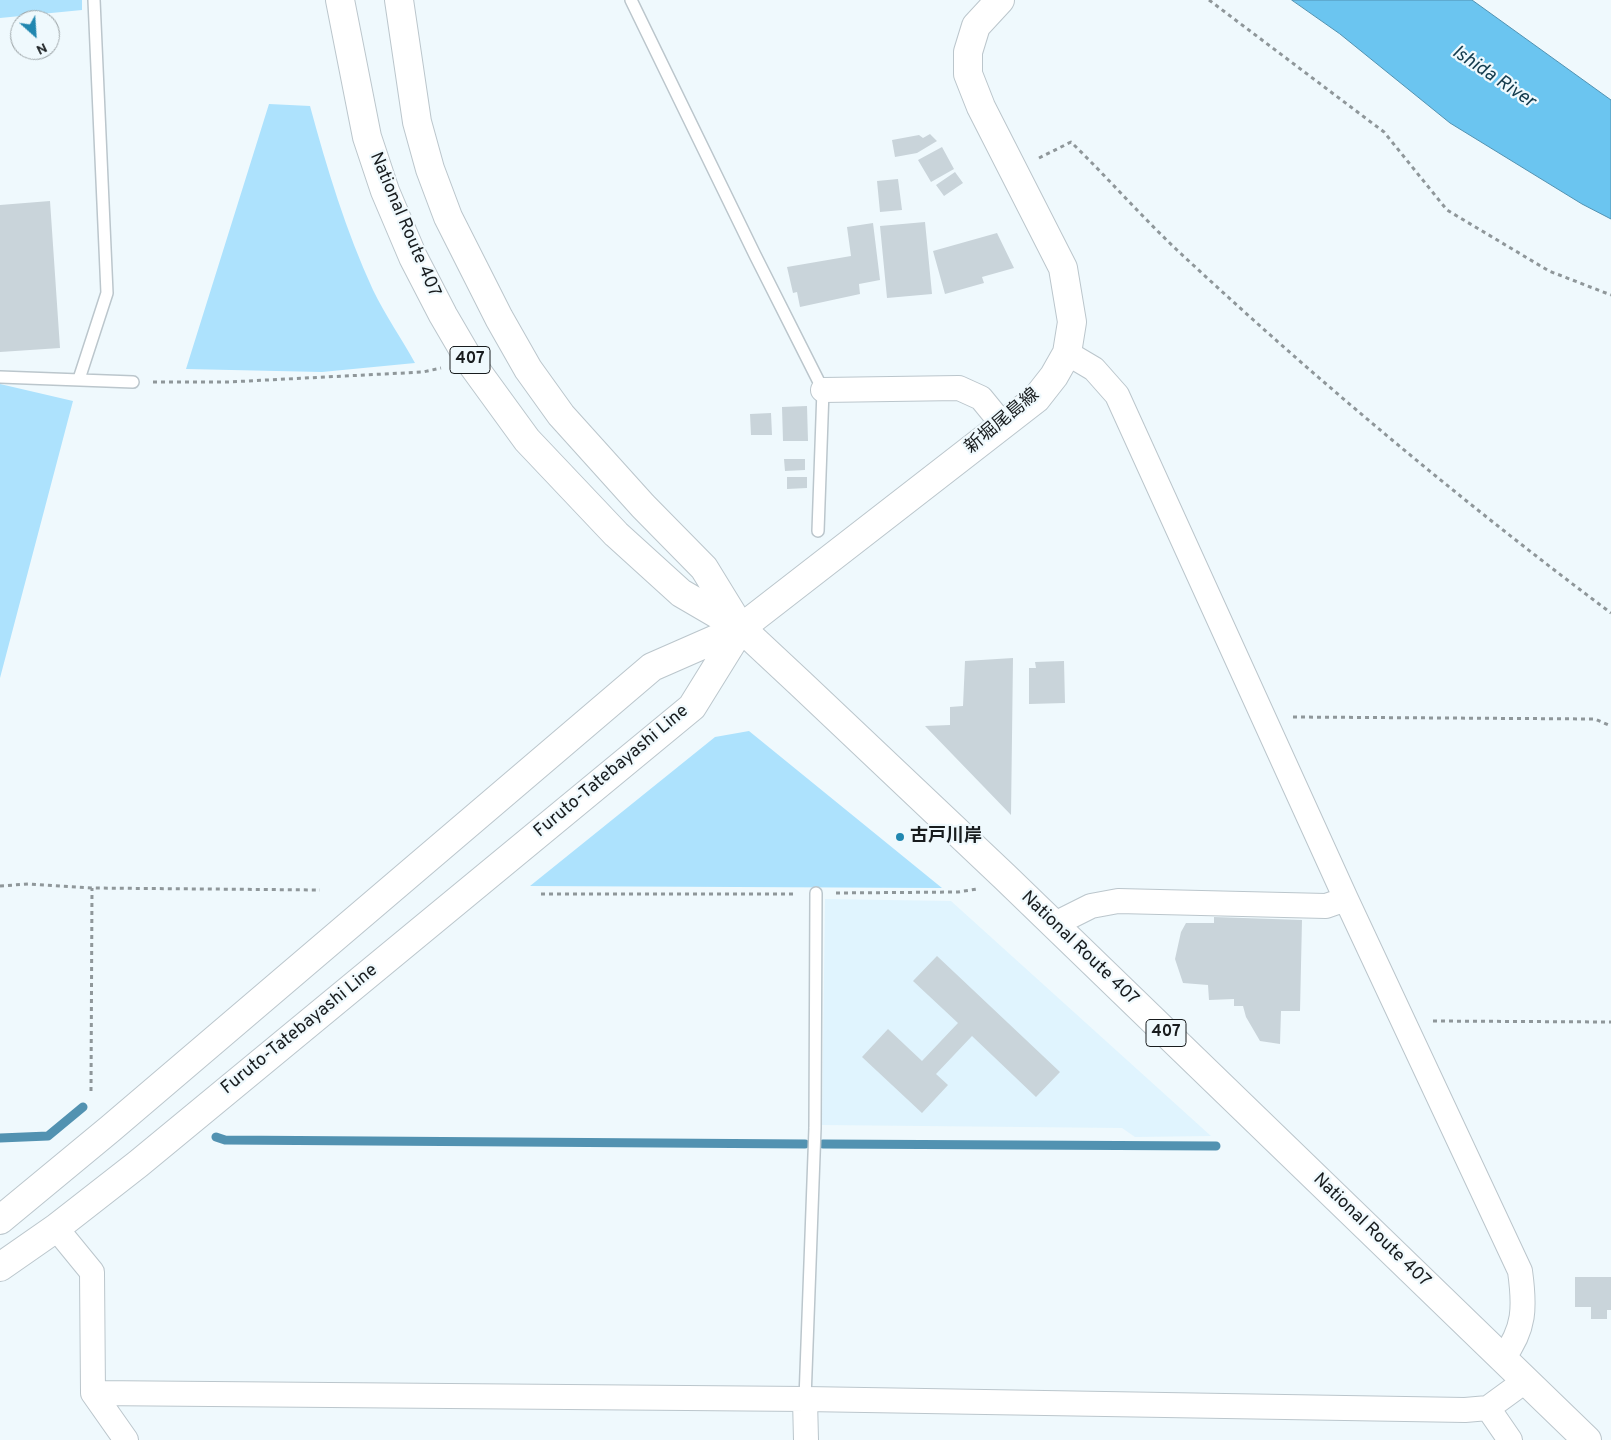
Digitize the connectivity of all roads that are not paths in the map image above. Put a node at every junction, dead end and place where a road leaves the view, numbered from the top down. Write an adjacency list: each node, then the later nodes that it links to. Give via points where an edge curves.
1 (94, 0): 8 (lane, via 108,293)
2 (340, 0): 13 (main road, National Route 407 / 407, via 367,137 385,191 413,257 471,362 527,440 616,534 681,594)
3 (399, 0): 13 (main road, National Route 407 / 407, via 417,122 430,168 448,217 499,318 528,369 561,415 636,500 704,568)
4 (632, 0): 10 (lane)
5 (992, 8): 6 (main road, 新堀尾島線, via 970,38 968,74 981,107 1063,268 1072,322)
6 (1067, 353): 11 (main road, 新堀尾島線, via 1036,399); 15 (street, via 1094,369 1117,395)
7 (0, 377): 8 (lane)
8 (79, 378): 9 (lane)
9 (132, 382)
10 (823, 390): 11 (street, via 959,388 981,398); 12 (lane)
11 (1003, 425): 13 (main road, 新堀尾島線)
12 (818, 531)
13 (741, 628): 16 (main road, National Route 407 / 407); 17 (main road, via 652,667); 18 (main road, Furuto-Tatebayashi Line, via 692,707)
14 (816, 893): 23 (lane, via 815,1128)
15 (1346, 899): 16 (street, via 1326,906 1118,901 1090,906); 20 (street, via 1520,1271 1524,1295 1522,1326)
16 (1054, 924): 20 (main road, National Route 407 / 407)
17 (0, 1220)
18 (56, 1228): 19 (main road, Furuto-Tatebayashi Line); 22 (street, via 92,1272)
19 (0, 1266)
20 (1503, 1358): 21 (main road, National Route 407 / 407)
21 (1525, 1381): 24 (street); 28 (main road, National Route 407 / 407)
22 (93, 1392): 23 (street); 25 (street)
23 (805, 1399): 24 (street); 26 (street)
24 (1488, 1408): 27 (street)
25 (126, 1440)
26 (806, 1440)
27 (1510, 1440)
28 (1587, 1440)

